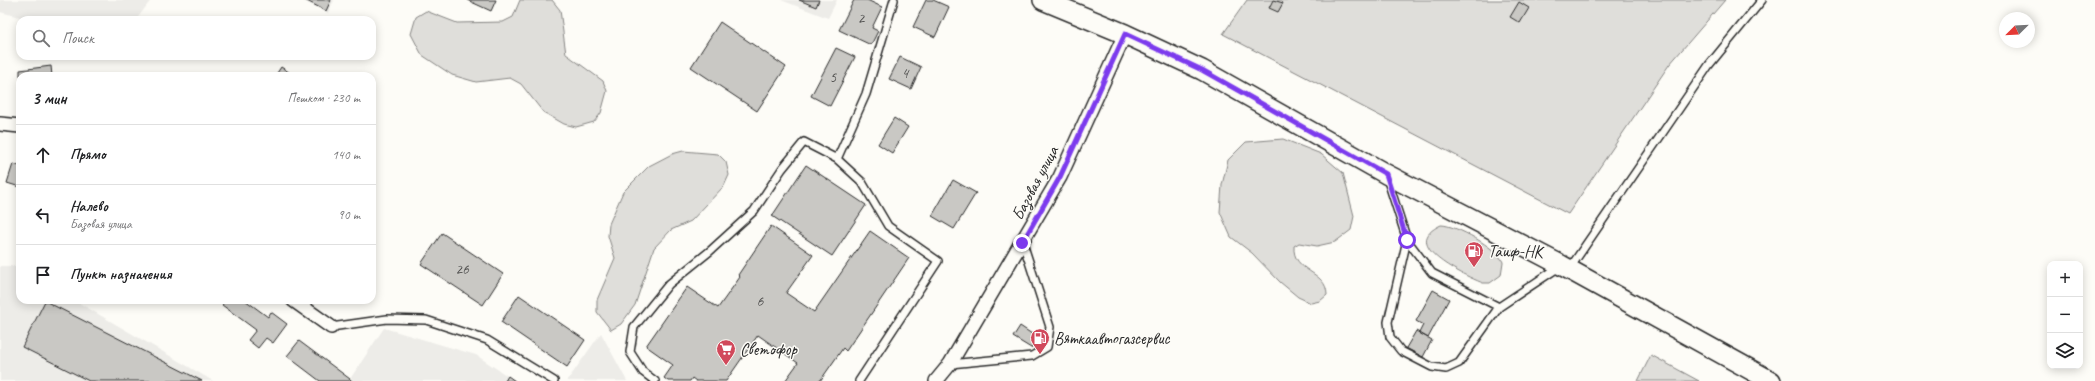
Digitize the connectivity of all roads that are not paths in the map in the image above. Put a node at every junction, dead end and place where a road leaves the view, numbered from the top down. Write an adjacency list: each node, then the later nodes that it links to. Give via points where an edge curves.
1 (894, 0): 7 (lane, via 866,94)
2 (1043, 0): 4 (main road)
3 (1762, 0): 11 (lane, via 1709,65)
4 (1125, 34): 8 (main road, via 1202,70); 10 (street, Базовая улица, via 1060,177)
5 (0, 124): 6 (street)
6 (16, 126)
7 (837, 159): 17 (lane, via 804,142 754,211 669,284 634,327 630,352 643,372); 18 (lane, via 862,182 888,226 938,261)
8 (1386, 174): 9 (lane); 11 (main road)
9 (1407, 240): 13 (lane, via 1432,273); 13 (lane, via 1388,322 1390,337 1401,350 1432,367 1446,369 1459,363)
10 (1022, 243): 15 (street, Базовая улица); 15 (lane, via 1050,328 1047,347 1032,356)
11 (1565, 268): 13 (lane); 20 (main road)
12 (299, 304): 14 (street)
13 (1498, 307)
14 (331, 327): 16 (lane, via 387,319 426,320 488,340)
15 (950, 364): 19 (street, Базовая улица)
16 (554, 381)
17 (655, 381)
18 (859, 381)
19 (936, 381)
20 (1771, 381)

